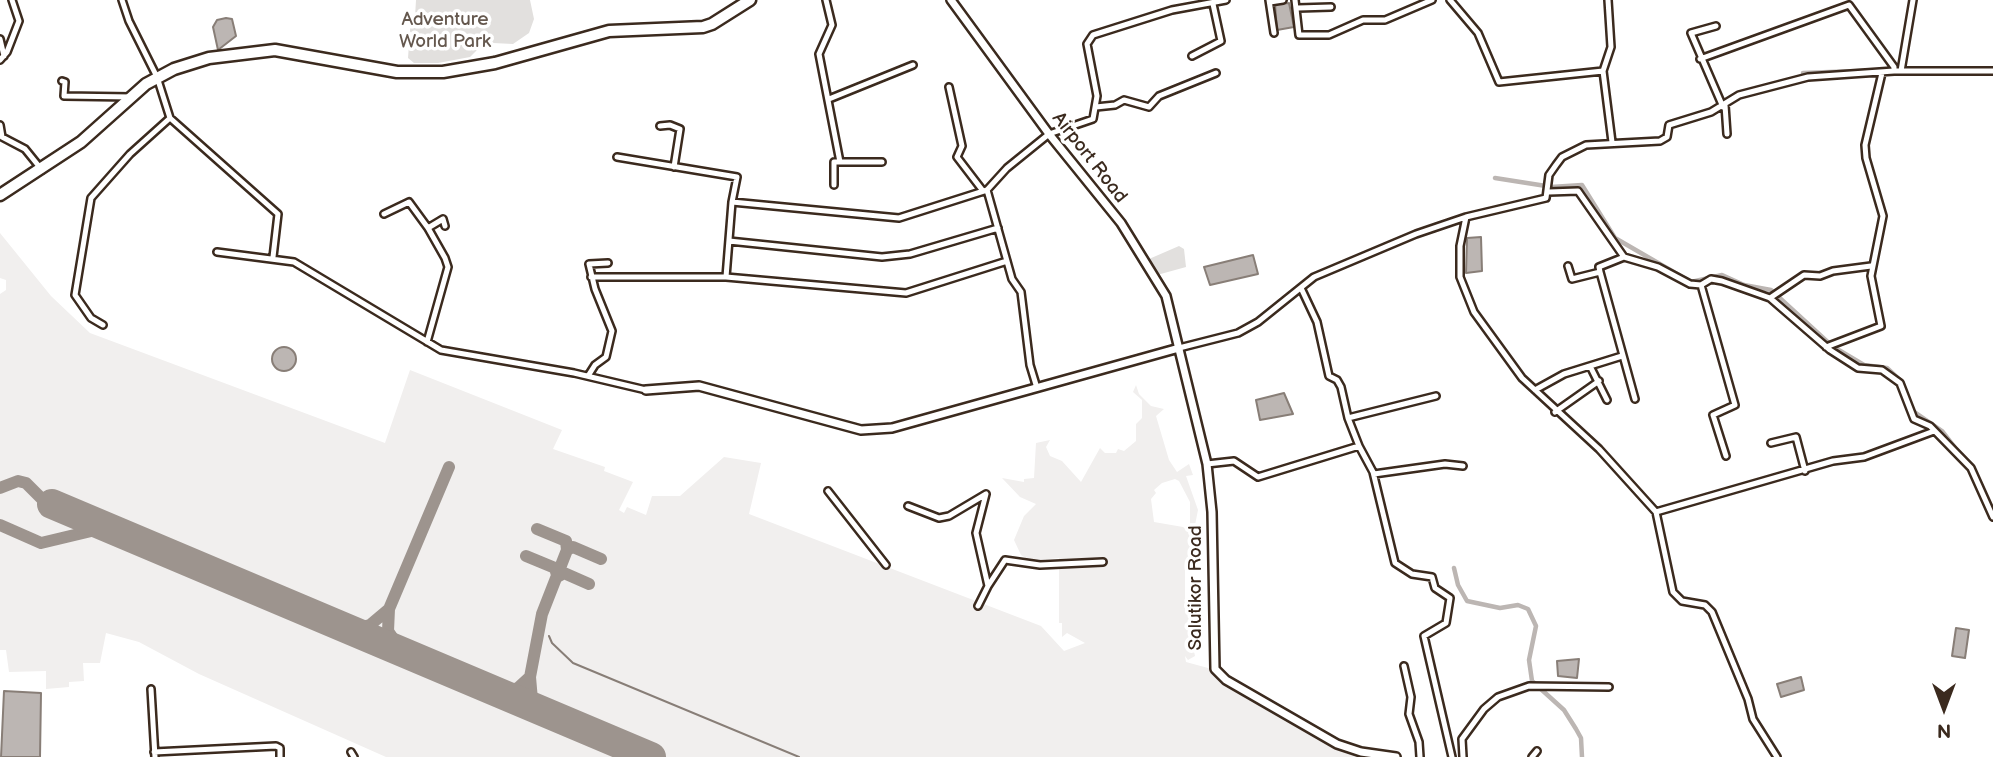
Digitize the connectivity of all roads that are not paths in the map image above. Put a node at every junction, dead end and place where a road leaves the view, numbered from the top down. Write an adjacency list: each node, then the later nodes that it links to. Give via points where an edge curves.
1 (12, 0): 23 (street, via 19,21)
2 (122, 0): 32 (street)
3 (750, 0): 32 (highway, via 703,27 609,31 495,63 443,72 397,72 265,50 209,58)
4 (826, 0): 36 (street, via 832,24 819,54)
5 (951, 0): 42 (main road, Airport Road)
6 (1226, 0): 15 (street)
7 (1283, 0): 14 (street)
8 (1295, 0): 18 (street)
9 (1432, 0): 18 (street, via 1385,20 1363,20 1329,36 1299,35)
10 (1450, 0): 26 (street, via 1478,33 1499,82)
11 (1608, 0): 26 (street, via 1611,47)
12 (1843, 0): 16 (street)
13 (1913, 0): 28 (street)
14 (1270, 1): 20 (street)
15 (1213, 4): 22 (street, via 1220,41); 38 (street, via 1172,10 1093,35 1087,56 1096,82)
16 (1849, 5): 24 (street); 27 (street)
17 (1331, 7): 18 (street)
18 (1298, 8)
19 (1716, 26): 24 (street, via 1690,33)
20 (1274, 33)
21 (0, 39): 23 (street)
22 (1192, 56)
23 (2, 58)
24 (1700, 58): 37 (street)
25 (913, 65): 36 (street)
26 (1603, 71): 44 (street)
27 (1894, 71): 28 (street); 31 (street)
28 (1901, 71): 29 (street)
29 (1993, 71)
30 (1216, 73): 38 (street, via 1158,96 1149,107 1124,100)
31 (1882, 73): 37 (street, via 1790,80 1739,95); 67 (street, via 1865,145 1883,216)
32 (157, 77): 35 (highway); 39 (street)
33 (62, 81): 35 (street, via 64,96)
34 (949, 87): 51 (street, via 962,146 957,157)
35 (132, 97): 49 (highway)
36 (829, 99): 46 (street)
37 (1724, 106): 43 (street); 44 (street, via 1669,125 1665,140)
38 (1096, 107): 42 (street, via 1093,119)
39 (170, 118): 62 (street, via 278,214); 74 (street, via 91,198 75,290 89,316)
40 (0, 125): 49 (street, via 2,137 25,149)
41 (660, 126): 48 (street, via 680,129)
42 (1049, 134): 51 (street); 77 (main road, Airport Road, via 1121,223 1157,279)
43 (1727, 134)
44 (1612, 142): 52 (street, via 1586,145 1562,157 1549,174)
45 (617, 158): 48 (street)
46 (840, 162): 47 (street); 50 (street, via 834,162)
47 (882, 162)
48 (674, 167): 54 (street, via 737,177)
49 (42, 170): 53 (highway)
50 (834, 185)
51 (985, 191): 54 (street, via 899,218); 59 (street)
52 (1549, 192): 56 (street, via 1535,202); 63 (street, via 1578,191)
53 (0, 195)
54 (732, 202): 60 (street)
55 (384, 214): 58 (street, via 409,202)
56 (1466, 217): 72 (street, via 1314,277); 84 (street, via 1460,278 1474,312)
57 (445, 226): 58 (street, via 443,219)
58 (428, 228): 75 (street, via 448,267)
59 (998, 228): 60 (street, via 910,254 883,257); 64 (street)
60 (729, 241): 70 (street)
61 (217, 252): 62 (street)
62 (273, 257): 75 (street, via 308,270)
63 (1624, 257): 68 (street, via 1599,267); 71 (street, via 1658,267 1682,282)
64 (1007, 261): 70 (street, via 905,293); 82 (street, via 1021,292)
65 (608, 263): 69 (street, via 589,264)
66 (1568, 266): 68 (street, via 1572,279)
67 (1871, 266): 73 (street, via 1804,275); 76 (street, via 1881,326)
68 (1600, 272): 78 (street)
69 (591, 277): 70 (street); 80 (street, via 612,331 606,357)
70 (726, 277)
71 (1702, 285): 73 (street, via 1711,279); 93 (street, via 1735,405 1713,415)
72 (1301, 288): 77 (street, via 1238,333); 89 (street, via 1317,322 1329,376 1341,387)
73 (1771, 297): 76 (street)
74 (103, 325)
75 (427, 342): 80 (street, via 459,355)
76 (1829, 345): 90 (street, via 1858,368 1891,375 1900,383 1914,419)
77 (1179, 348): 82 (main road); 94 (main road, Salutikor Road)
78 (1622, 356): 79 (street); 86 (street)
79 (1591, 366): 81 (street); 84 (street)
80 (588, 376): 83 (street)
81 (1599, 381): 87 (street); 88 (street)
82 (1037, 388): 83 (main road, via 892,428 861,430 699,386)
83 (646, 390)
84 (1535, 390): 88 (street)
85 (1436, 396): 89 (street)
86 (1635, 399)
87 (1607, 400)
88 (1555, 412): 100 (street, via 1599,449)
89 (1348, 418): 92 (street)
90 (1934, 431): 96 (street, via 1864,457); 101 (street, via 1971,468)
91 (1771, 443): 96 (street, via 1796,437)
92 (1359, 446): 94 (street, via 1258,477 1234,461); 97 (street)
93 (1726, 456)
94 (1207, 464): 112 (main road, Salutikor Road, via 1215,669 1226,680 1337,744)
95 (1463, 466): 97 (street, via 1445,464)
96 (1805, 471): 100 (street)
97 (1374, 474): 114 (street, via 1395,563 1412,574 1432,577 1435,587 1450,597 1446,623 1424,636)
98 (828, 491): 103 (street)
99 (908, 506): 104 (street, via 939,518 986,494 976,533)
100 (1656, 512): 117 (street, via 1673,592 1682,601 1705,605 1712,612 1753,719)
101 (1993, 517)
102 (1103, 562): 104 (street, via 1040,565 1005,560)
103 (886, 565)
104 (988, 586): 105 (street)
105 (978, 606)
106 (1404, 666): 113 (street)
107 (1609, 687): 115 (street, via 1529,686 1498,697 1462,739)
108 (152, 689): 110 (street)
109 (1537, 751): 116 (street)
110 (155, 754): 111 (street, via 276,746)
111 (280, 757)
112 (1396, 757)
113 (1420, 757)
114 (1452, 757)
115 (1463, 757)
116 (1532, 757)
117 (1777, 757)

